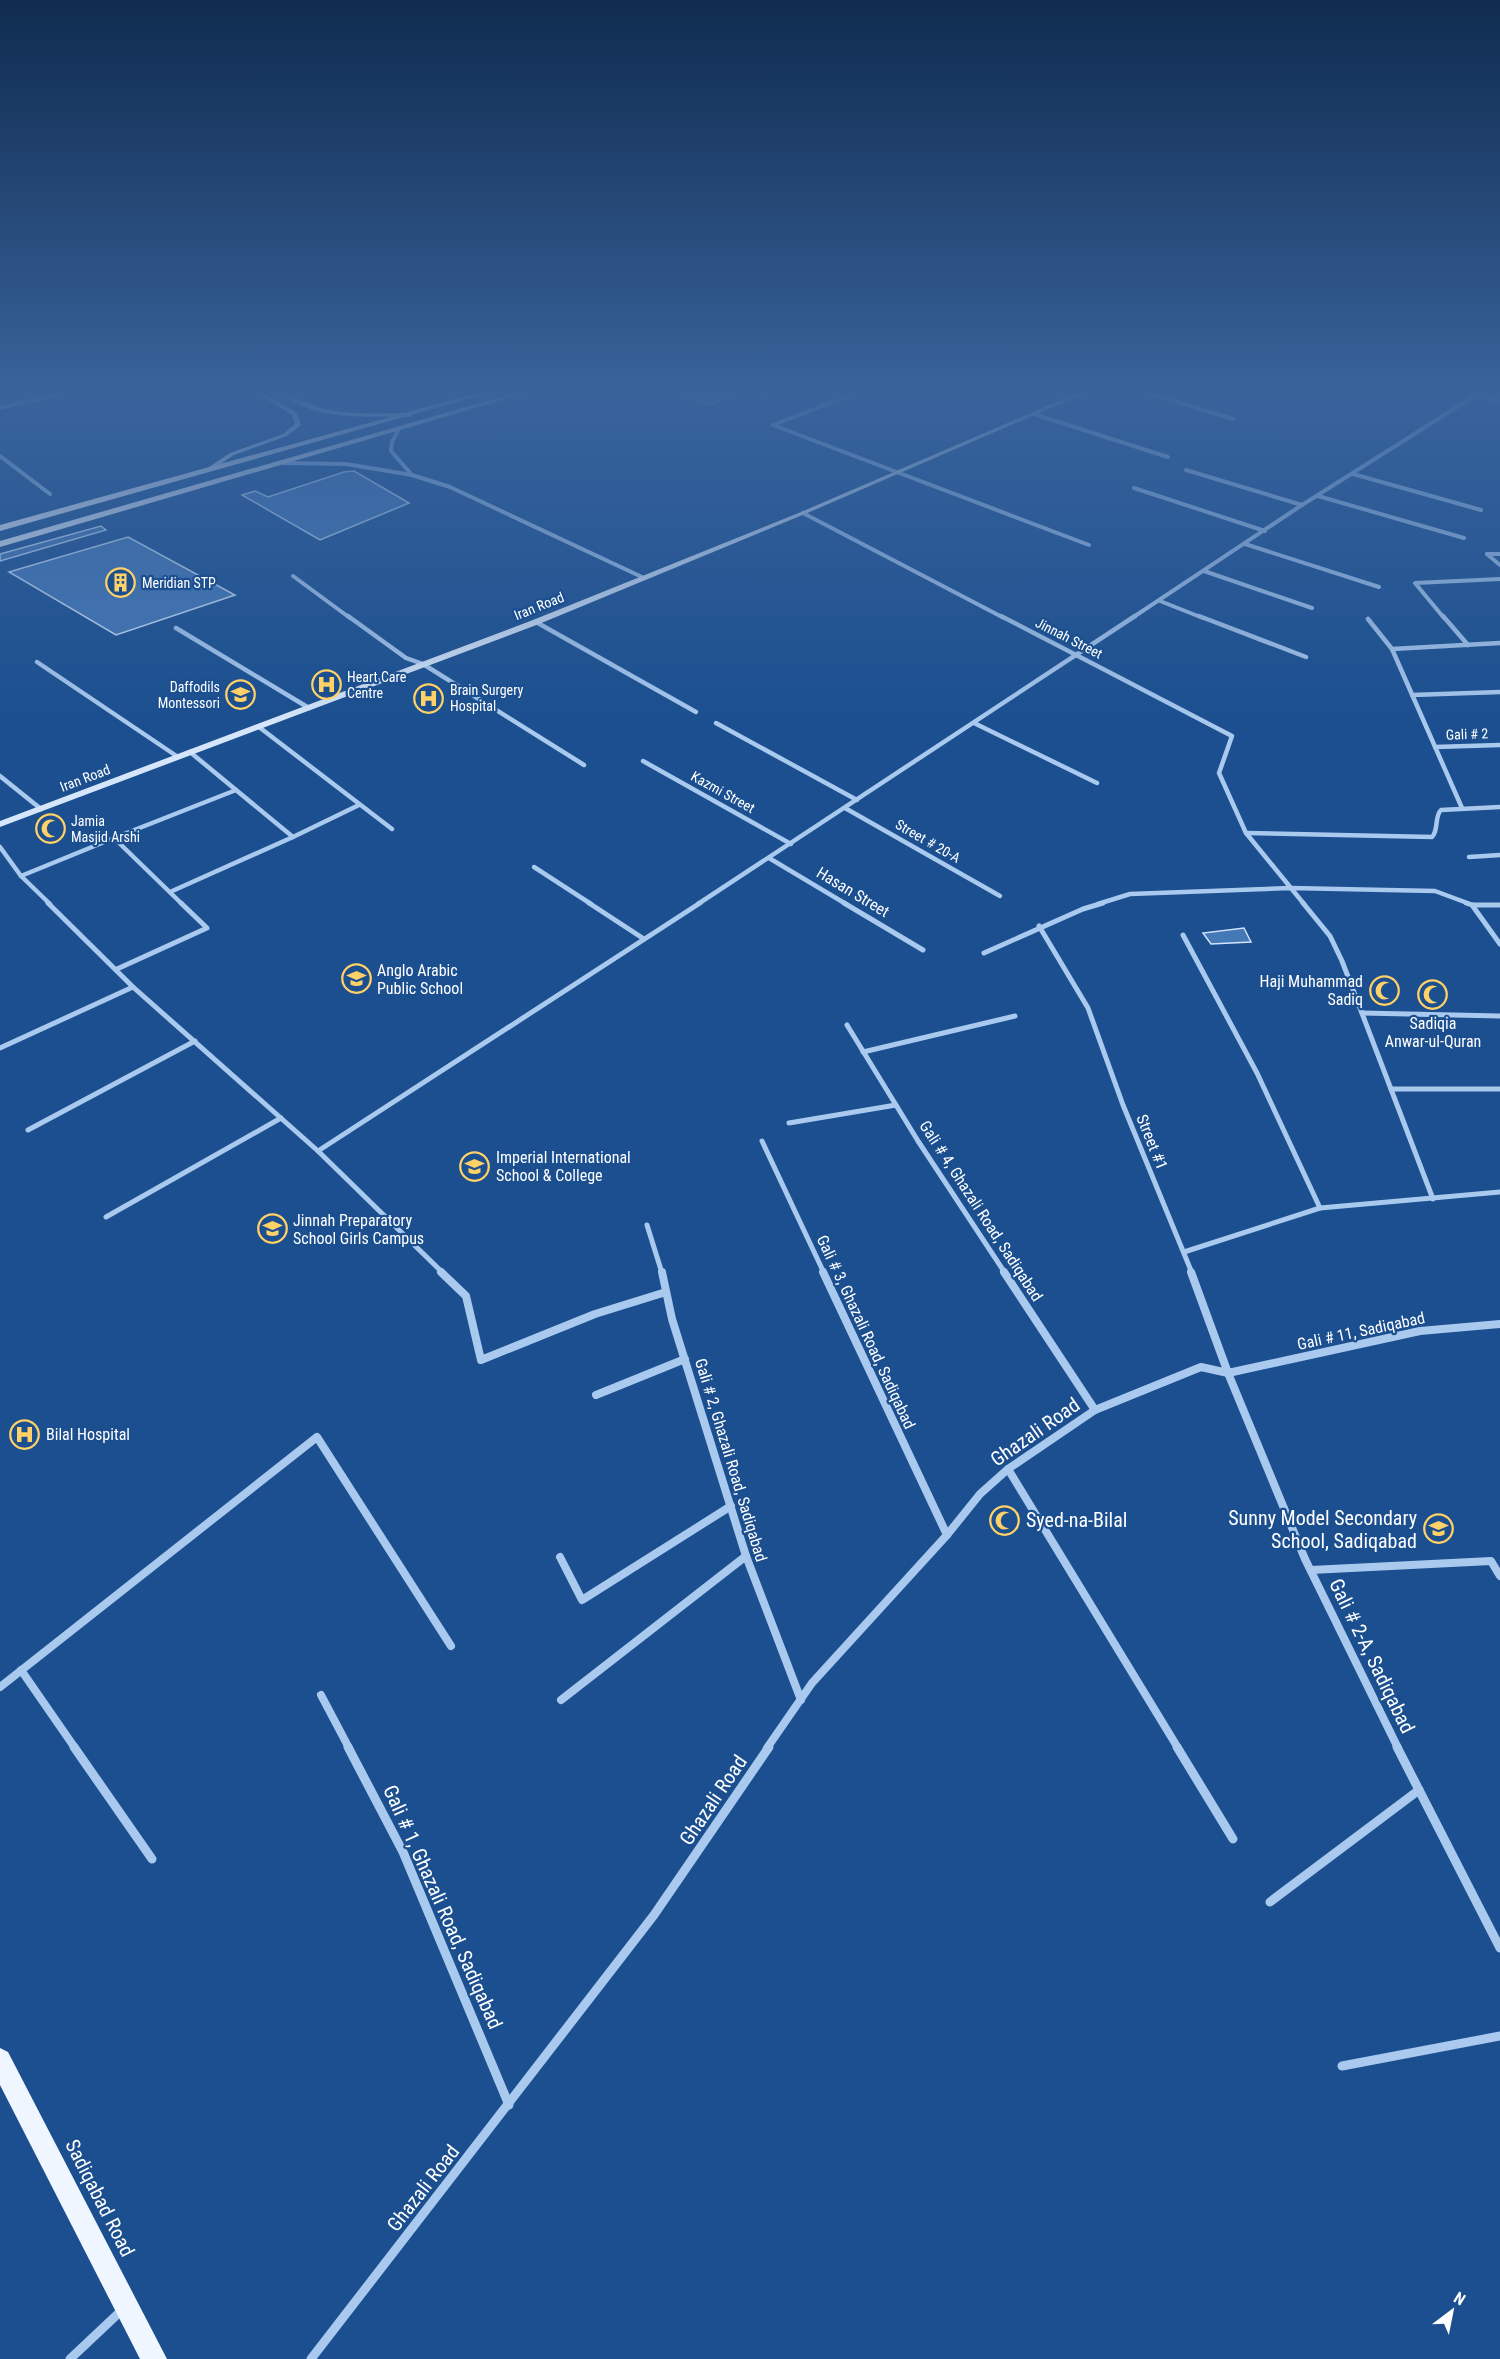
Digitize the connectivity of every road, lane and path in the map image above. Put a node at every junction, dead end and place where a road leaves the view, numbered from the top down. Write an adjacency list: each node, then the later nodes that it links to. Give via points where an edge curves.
1 (86, 504): 13 (main road)
2 (140, 504): 16 (main road)
3 (486, 504): 23 (street)
4 (824, 504): 12 (main road, Iran Road)
5 (978, 504): 18 (street)
6 (1183, 504): 14 (street)
7 (1299, 504): 10 (street)
8 (1346, 504): 15 (street)
9 (1460, 504): 11 (street)
10 (1302, 505): 14 (street)
11 (1481, 510)
12 (803, 513): 23 (main road, Iran Road); 34 (street, Jinnah Street)
13 (0, 528)
14 (1265, 531): 17 (street)
15 (1464, 538)
16 (0, 544)
17 (1245, 544): 21 (street); 25 (street)
18 (1089, 545)
19 (1500, 554): 20 (street, via 1486,554)
20 (1500, 565)
21 (1204, 572): 26 (street); 27 (street)
22 (293, 576): 37 (street, via 406,658)
23 (642, 577): 29 (main road, Iran Road)
24 (1500, 579): 32 (street, via 1415,583)
25 (1379, 587)
26 (1160, 601): 34 (street); 35 (street)
27 (1312, 608)
28 (1368, 619): 33 (street)
29 (536, 622): 37 (main road, Iran Road); 41 (street)
30 (176, 628): 40 (street)
31 (1500, 643): 32 (street)
32 (1468, 645): 33 (street)
33 (1392, 649): 39 (street)
34 (1077, 654): 43 (street); 62 (street, Jinnah Street, via 1232,736 1219,773)
35 (1306, 657)
36 (37, 662): 48 (street)
37 (423, 664): 40 (main road, Iran Road); 50 (street)
38 (1500, 692): 39 (street)
39 (1412, 695): 46 (street)
40 (309, 708): 44 (main road, Iran Road)
41 (696, 711)
42 (716, 723): 54 (street)
43 (974, 723): 52 (street); 54 (street)
44 (259, 727): 47 (main road, Iran Road); 55 (street)
45 (1500, 745): 46 (street, Gali # 2)
46 (1435, 747): 58 (street)
47 (190, 752): 48 (main road, Iran Road); 53 (street)
48 (178, 757): 59 (main road, Iran Road)
49 (644, 761): 65 (street, Kazmi Street)
50 (584, 765)
51 (0, 776): 59 (street)
52 (1097, 783)
53 (236, 790): 63 (street); 64 (street)
54 (857, 800): 57 (street)
55 (359, 805): 61 (street); 64 (street)
56 (1500, 807): 58 (street)
57 (845, 808): 65 (street); 74 (street, Street # 20-A)
58 (1462, 808): 62 (street, via 1441,810 1432,837)
59 (41, 809): 60 (main road, Iran Road)
60 (0, 824)
61 (392, 829)
62 (1246, 833): 72 (street)
63 (114, 837): 71 (street); 73 (street)
64 (292, 837): 73 (street)
65 (791, 843): 69 (street)
66 (0, 847): 71 (street)
67 (1500, 855): 68 (street)
68 (1469, 857)
69 (769, 858): 79 (street); 81 (street, Hasan Street)
70 (534, 867): 79 (street)
71 (21, 876): 83 (street)
72 (1290, 888): 75 (street, via 1436,891); 77 (street, via 1130,894); 85 (street, via 1330,936)
73 (170, 892): 83 (street, via 207,928)
74 (1000, 896)
75 (1472, 905): 76 (street); 80 (street)
76 (1500, 905)
77 (1039, 927): 82 (street); 105 (street, Street #1, via 1088,1008)
78 (1183, 935): 102 (street, via 1257,1073)
79 (644, 939): 99 (street)
80 (1500, 944)
81 (922, 950)
82 (984, 952)
83 (117, 969): 84 (street)
84 (133, 987): 89 (street); 90 (street)
85 (1362, 1013): 87 (street); 92 (street)
86 (1015, 1016): 91 (street)
87 (1500, 1016)
88 (847, 1025): 91 (street, Gali # 4, Ghazali Road, Sadiqabad)
89 (195, 1041): 95 (street); 97 (street)
90 (0, 1048)
91 (863, 1052): 94 (street, Gali # 4, Ghazali Road, Sadiqabad)
92 (1391, 1089): 93 (street); 101 (street)
93 (1500, 1089)
94 (896, 1105): 96 (street); 111 (street, Gali # 4, Ghazali Road, Sadiqabad)
95 (280, 1118): 99 (street); 103 (street)
96 (789, 1123)
97 (28, 1130)
98 (762, 1140): 114 (street, Gali # 3, Ghazali Road, Sadiqabad)
99 (318, 1151): 106 (street, via 466,1296 481,1359 564,1324)
100 (1500, 1192): 101 (street)
101 (1433, 1199): 102 (street)
102 (1320, 1208): 105 (street)
103 (106, 1218)
104 (647, 1225): 106 (street, Gali # 2, Ghazali Road, Sadiqabad)
105 (1184, 1252): 109 (street, Street #1)
106 (666, 1292): 108 (street, Gali # 2, Ghazali Road, Sadiqabad)
107 (1500, 1324): 109 (street, Gali # 11, Sadiqabad, via 1420,1331)
108 (685, 1359): 110 (street); 113 (street, Gali # 2, Ghazali Road, Sadiqabad)
109 (1228, 1373): 111 (street, Ghazali Road, via 1201,1367); 118 (street, Gali # 2-A, Sadiqabad)
110 (596, 1395)
111 (1095, 1410): 112 (street, Ghazali Road)
112 (1008, 1469): 114 (street, Ghazali Road, via 980,1494); 127 (street)
113 (731, 1506): 115 (street, Gali # 2, Ghazali Road, Sadiqabad); 116 (street, via 582,1600)
114 (947, 1535): 125 (street, Ghazali Road, via 812,1683)
115 (746, 1556): 124 (street); 125 (street, Gali # 2, Ghazali Road, Sadiqabad)
116 (560, 1557)
117 (1496, 1560): 118 (street); 119 (street)
118 (1311, 1570): 126 (street, Gali # 2-A, Sadiqabad)
119 (1500, 1576)
120 (451, 1646): 121 (street, via 317,1437)
121 (21, 1670): 122 (street); 128 (street)
122 (0, 1686)
123 (321, 1695): 134 (street, Gali # 1, Ghazali Road, Sadiqabad, via 403,1852)
124 (561, 1700)
125 (801, 1700): 134 (street, Ghazali Road, via 654,1915)
126 (1419, 1790): 129 (street); 130 (street, Gali # 2-A, Sadiqabad)
127 (1233, 1839)
128 (152, 1860)
129 (1270, 1902)
130 (1500, 1948)
131 (1500, 2036): 133 (street)
132 (0, 2060): 135 (main road, Sadiqabad Road)
133 (1342, 2066)
134 (510, 2105): 138 (street, Ghazali Road)
135 (126, 2305): 136 (street); 137 (main road, Sadiqabad Road)
136 (70, 2359)
137 (154, 2359)
138 (311, 2359)

